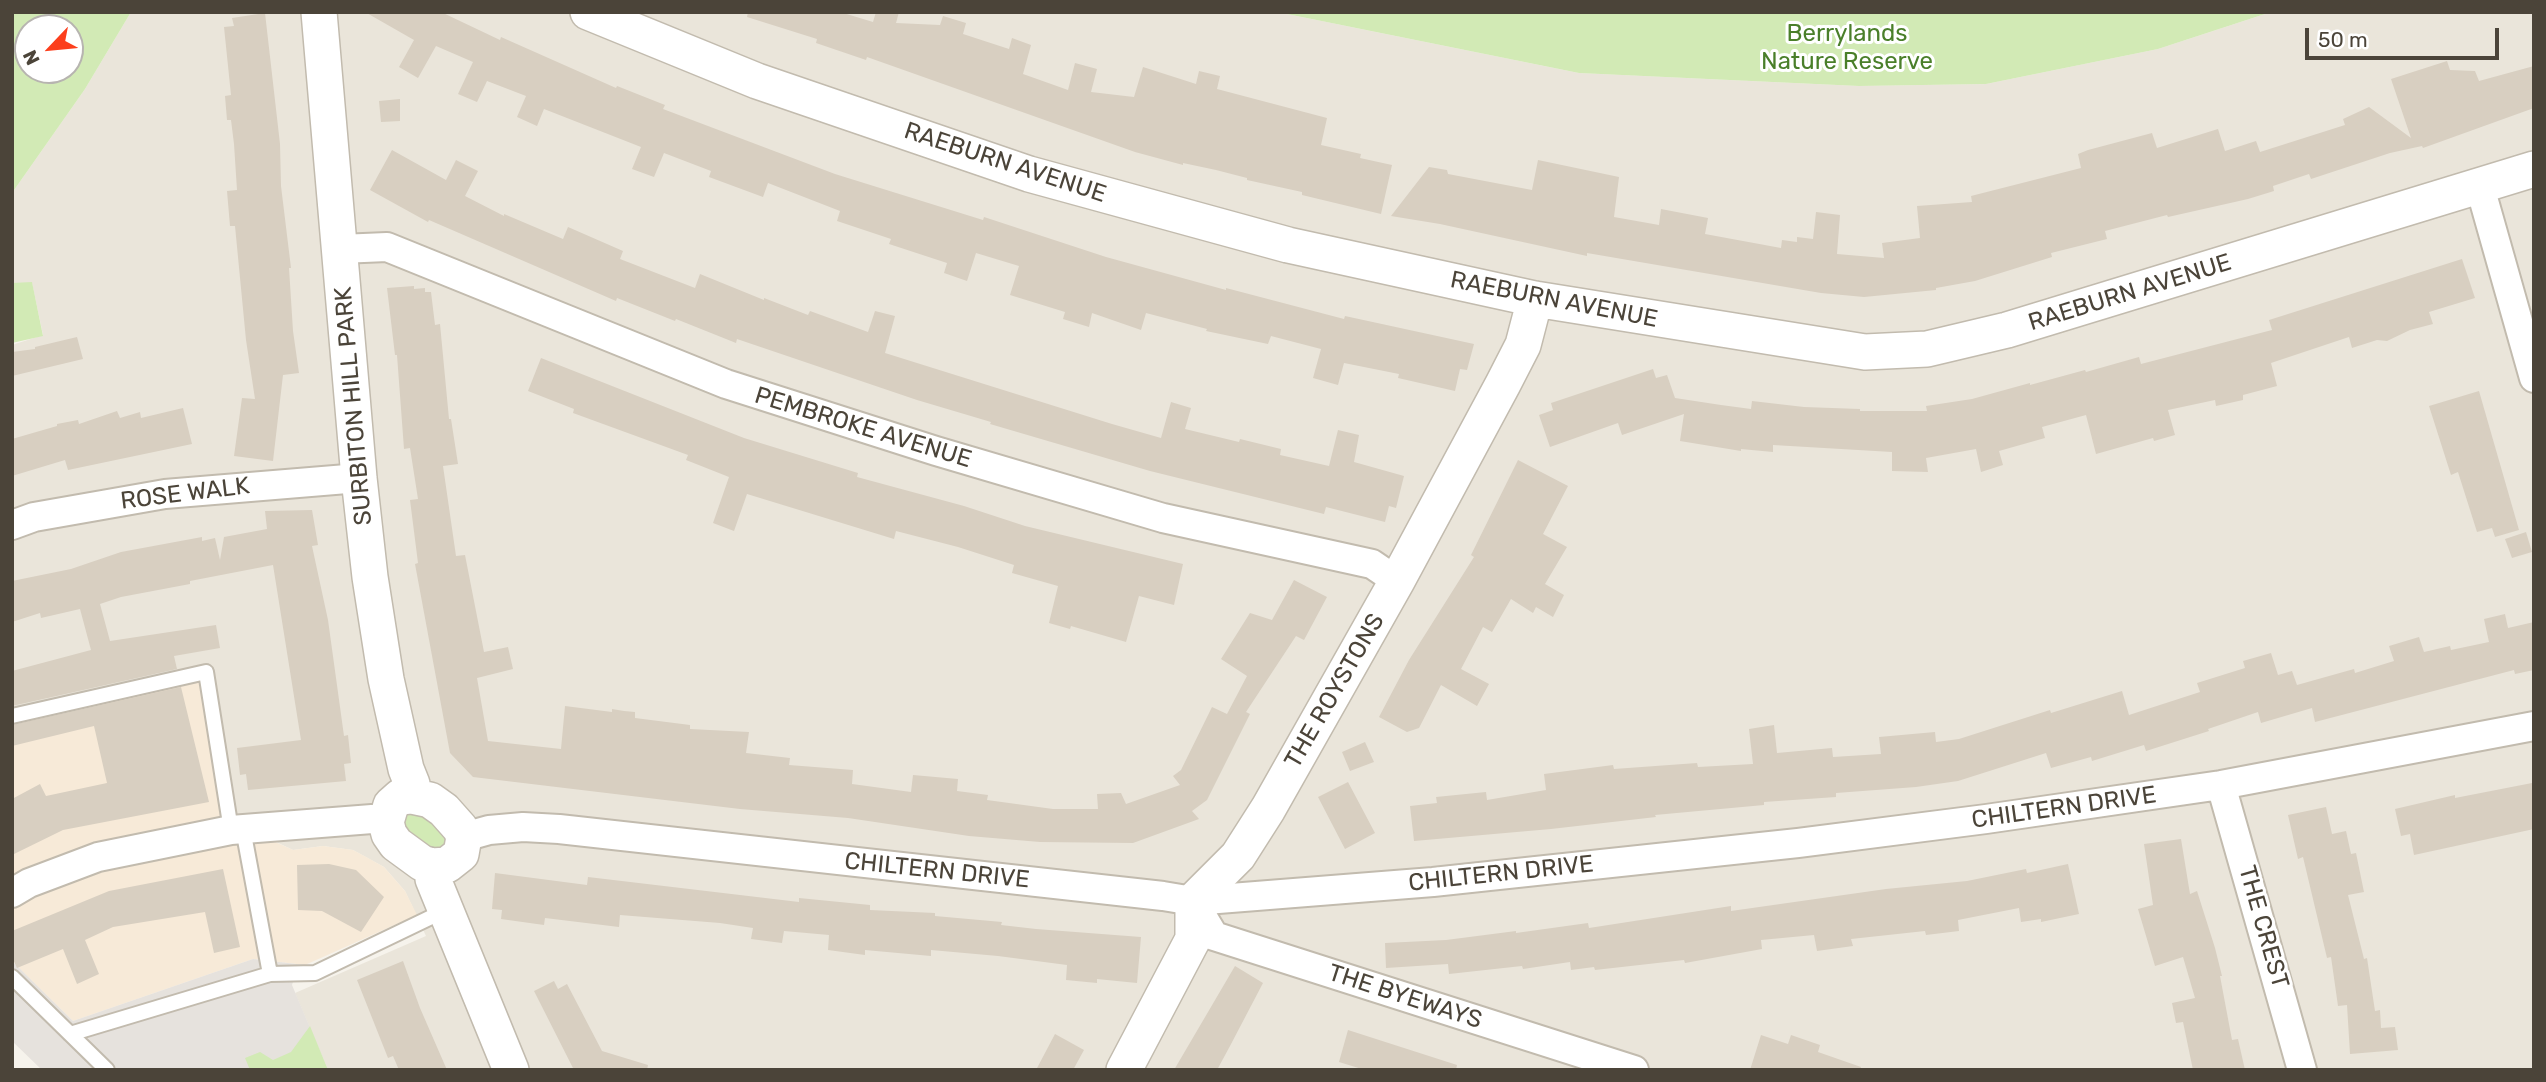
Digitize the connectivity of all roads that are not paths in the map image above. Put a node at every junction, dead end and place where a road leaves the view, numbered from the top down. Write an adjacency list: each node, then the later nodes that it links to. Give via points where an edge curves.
1 (319, 12): 5 (street, SURBITON HILL PARK)
2 (588, 12): 6 (street, RAEBURN AVENUE, via 757,80 1029,174 1288,245)
3 (2534, 169): 4 (street, RAEBURN AVENUE)
4 (2480, 187): 6 (street, RAEBURN AVENUE, via 2059,315 1927,349 1865,352); 7 (street)
5 (340, 248): 8 (street, SURBITON HILL PARK); 10 (street, PEMBROKE AVENUE, via 387,247 726,384 936,452 1163,518 1372,564)
6 (1535, 299): 10 (street, THE ROYSTONS, via 1518,355)
7 (2534, 378)
8 (359, 478): 9 (street, ROSE WALK, via 165,494); 14 (street, SURBITON HILL PARK, via 386,679)
9 (12, 525)
10 (1397, 581): 20 (street, THE ROYSTONS, via 1268,809 1238,856)
11 (12, 716): 16 (lane, via 206,671)
12 (2534, 726): 13 (street, CHILTERN DRIVE)
13 (2221, 785): 20 (street, CHILTERN DRIVE, via 1798,843 1433,882); 29 (street, THE CREST)
14 (411, 796): 15 (street, via 400,797 391,805); 17 (street, via 430,800 444,810)
15 (386, 822): 16 (street); 18 (street, via 396,844)
16 (237, 829): 19 (street, via 98,857); 22 (lane)
17 (464, 837): 18 (street, via 461,854 447,865); 20 (street, CHILTERN DRIVE, via 523,827 559,829)
18 (432, 866): 21 (street)
19 (12, 893)
20 (1193, 901): 27 (street, via 1193,939); 28 (street, THE BYEWAYS, via 1213,936)
21 (447, 909): 22 (lane, via 315,973); 26 (street)
22 (270, 974): 24 (lane)
23 (12, 977): 24 (lane)
24 (70, 1034): 25 (lane)
25 (107, 1070)
26 (511, 1070)
27 (1125, 1070)
28 (1634, 1070)
29 (2302, 1070)

